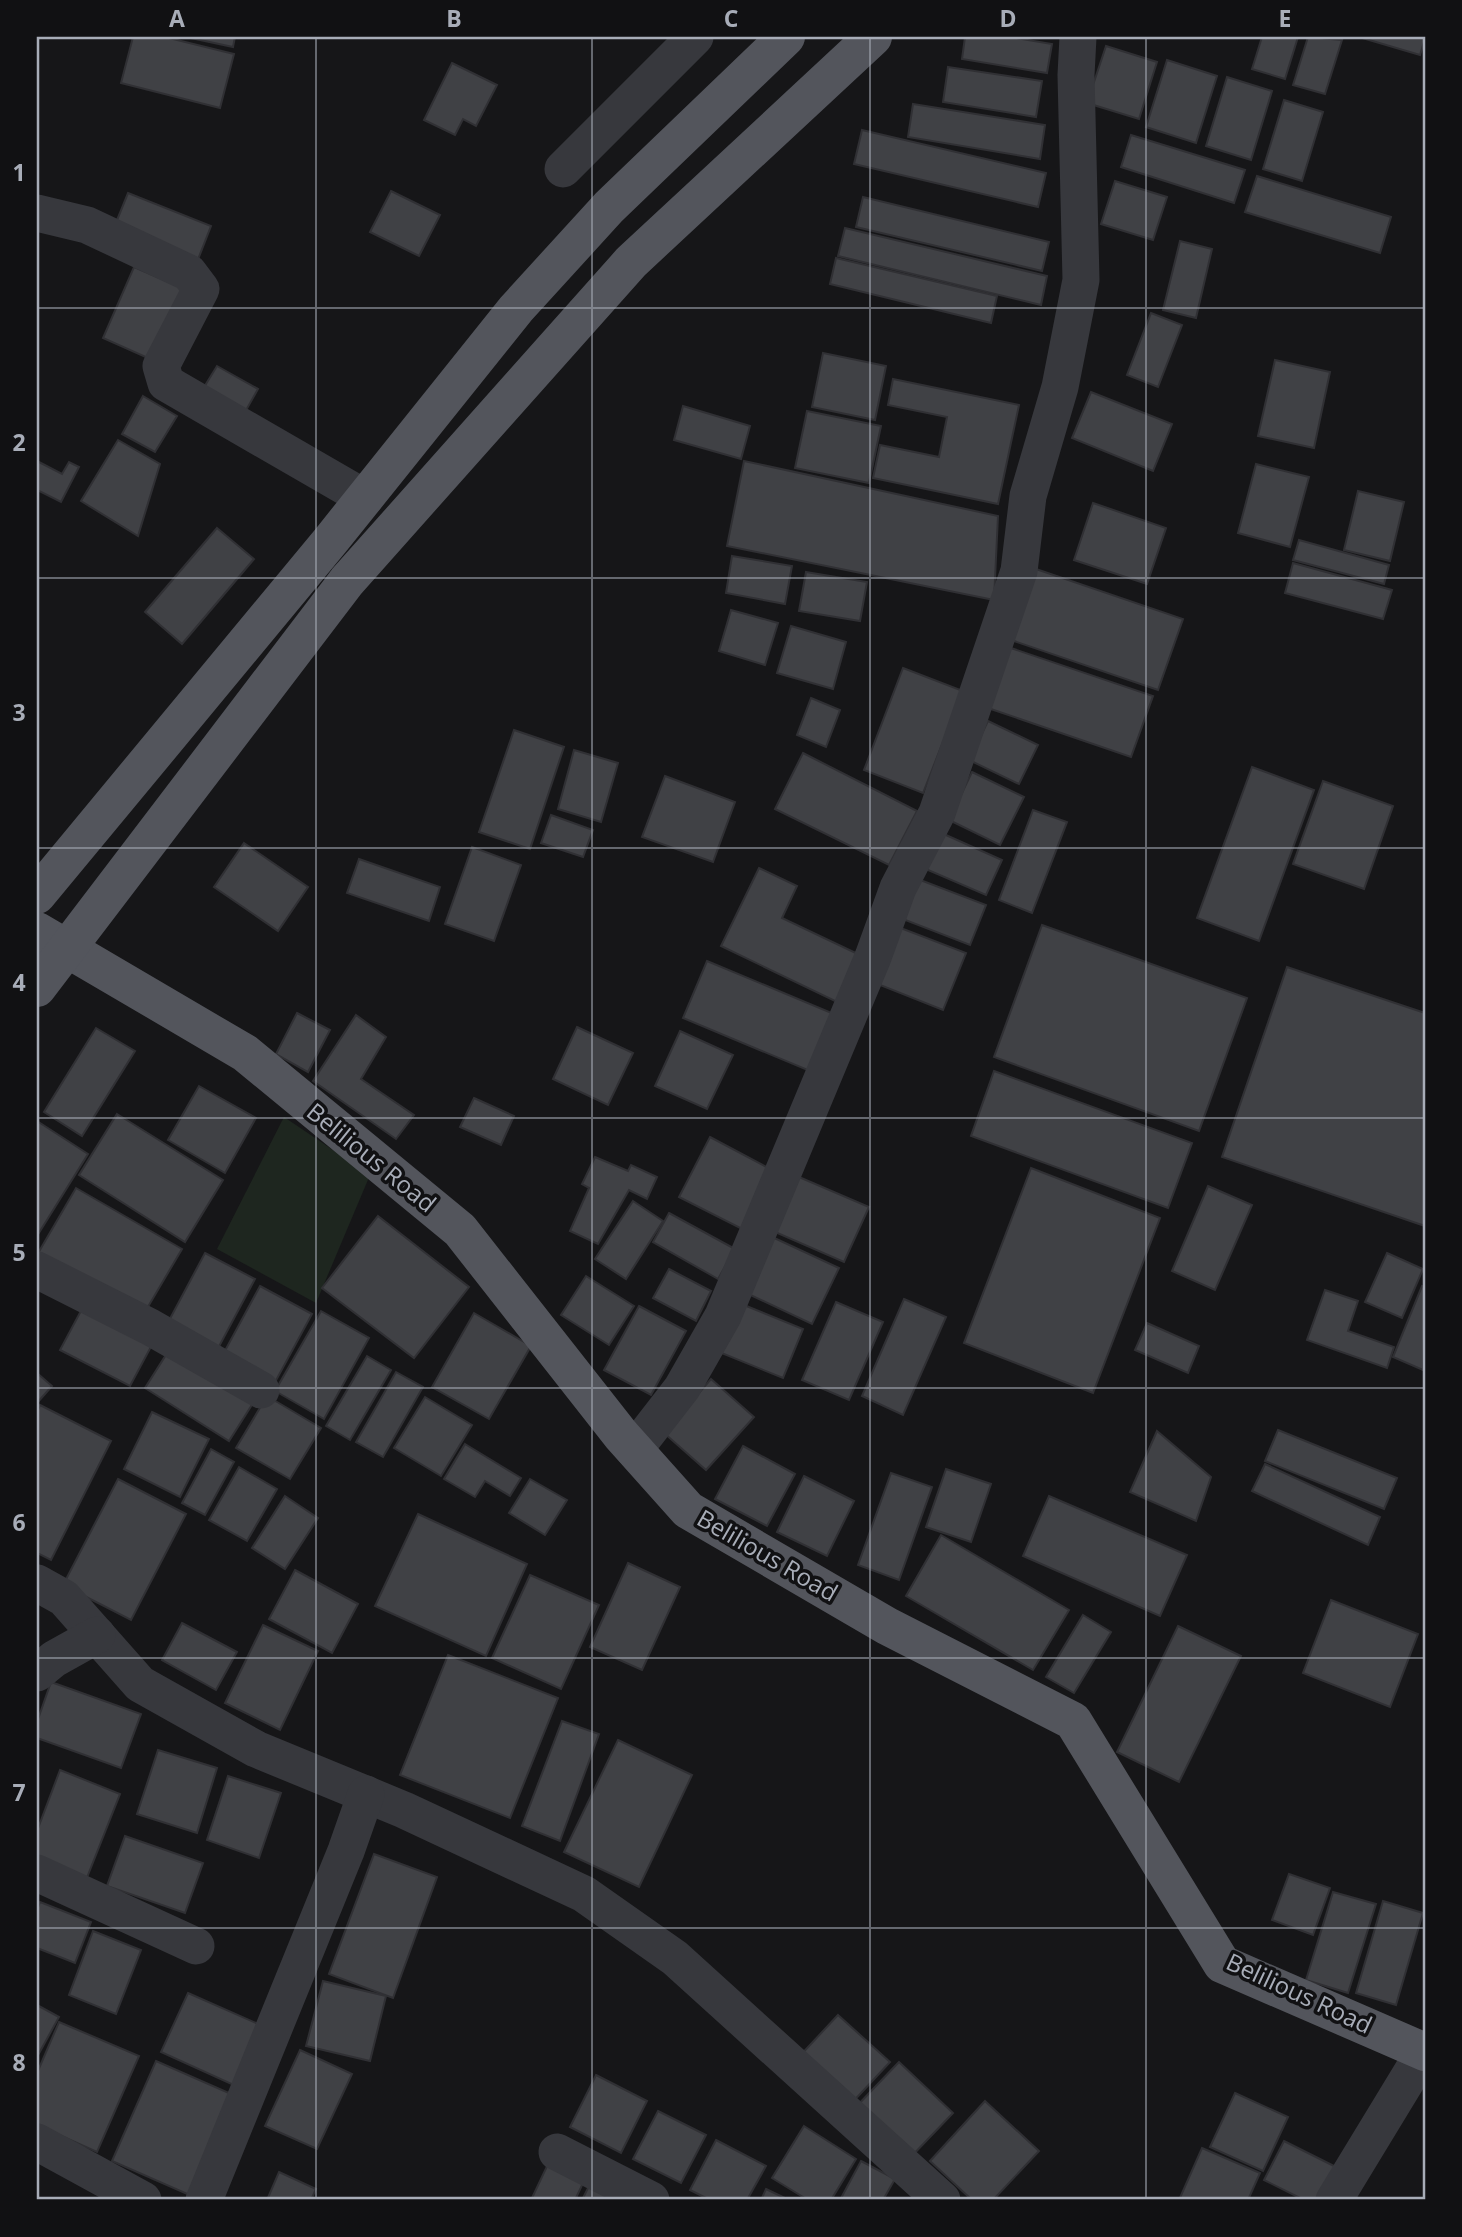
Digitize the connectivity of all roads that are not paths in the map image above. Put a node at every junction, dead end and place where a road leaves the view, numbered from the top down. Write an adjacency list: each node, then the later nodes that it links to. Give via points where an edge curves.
1 (695, 37): 5 (street)
2 (786, 37): 7 (main road, via 599,217 516,309)
3 (873, 37): 9 (main road, via 631,262 365,561)
4 (1078, 37): 13 (street, via 1081,280 1060,387 1028,496 1018,571 937,813 898,888 723,1316 682,1388)
5 (563, 169)
6 (37, 213): 7 (street, via 87,225 190,273 201,289 161,366 166,383)
7 (365, 498): 8 (main road)
8 (37, 895)
9 (52, 939): 10 (main road); 13 (main road, Belilious Road, via 245,1054 460,1230)
10 (37, 988)
11 (37, 1270): 12 (street)
12 (261, 1390)
13 (634, 1450): 20 (main road, Belilious Road, via 688,1510 887,1626 1073,1721 1222,1964)
14 (37, 1583): 15 (street, via 64,1598)
15 (97, 1635): 16 (street); 17 (street, via 140,1684 256,1749)
16 (37, 1673)
17 (366, 1794): 24 (street); 26 (street, via 584,1894 664,1950)
18 (37, 1873): 19 (street)
19 (196, 1946)
20 (1425, 2052): 27 (street)
21 (37, 2142): 23 (street)
22 (557, 2152): 25 (street)
23 (143, 2200)
24 (204, 2200)
25 (651, 2200)
26 (942, 2200)
27 (1334, 2200)

